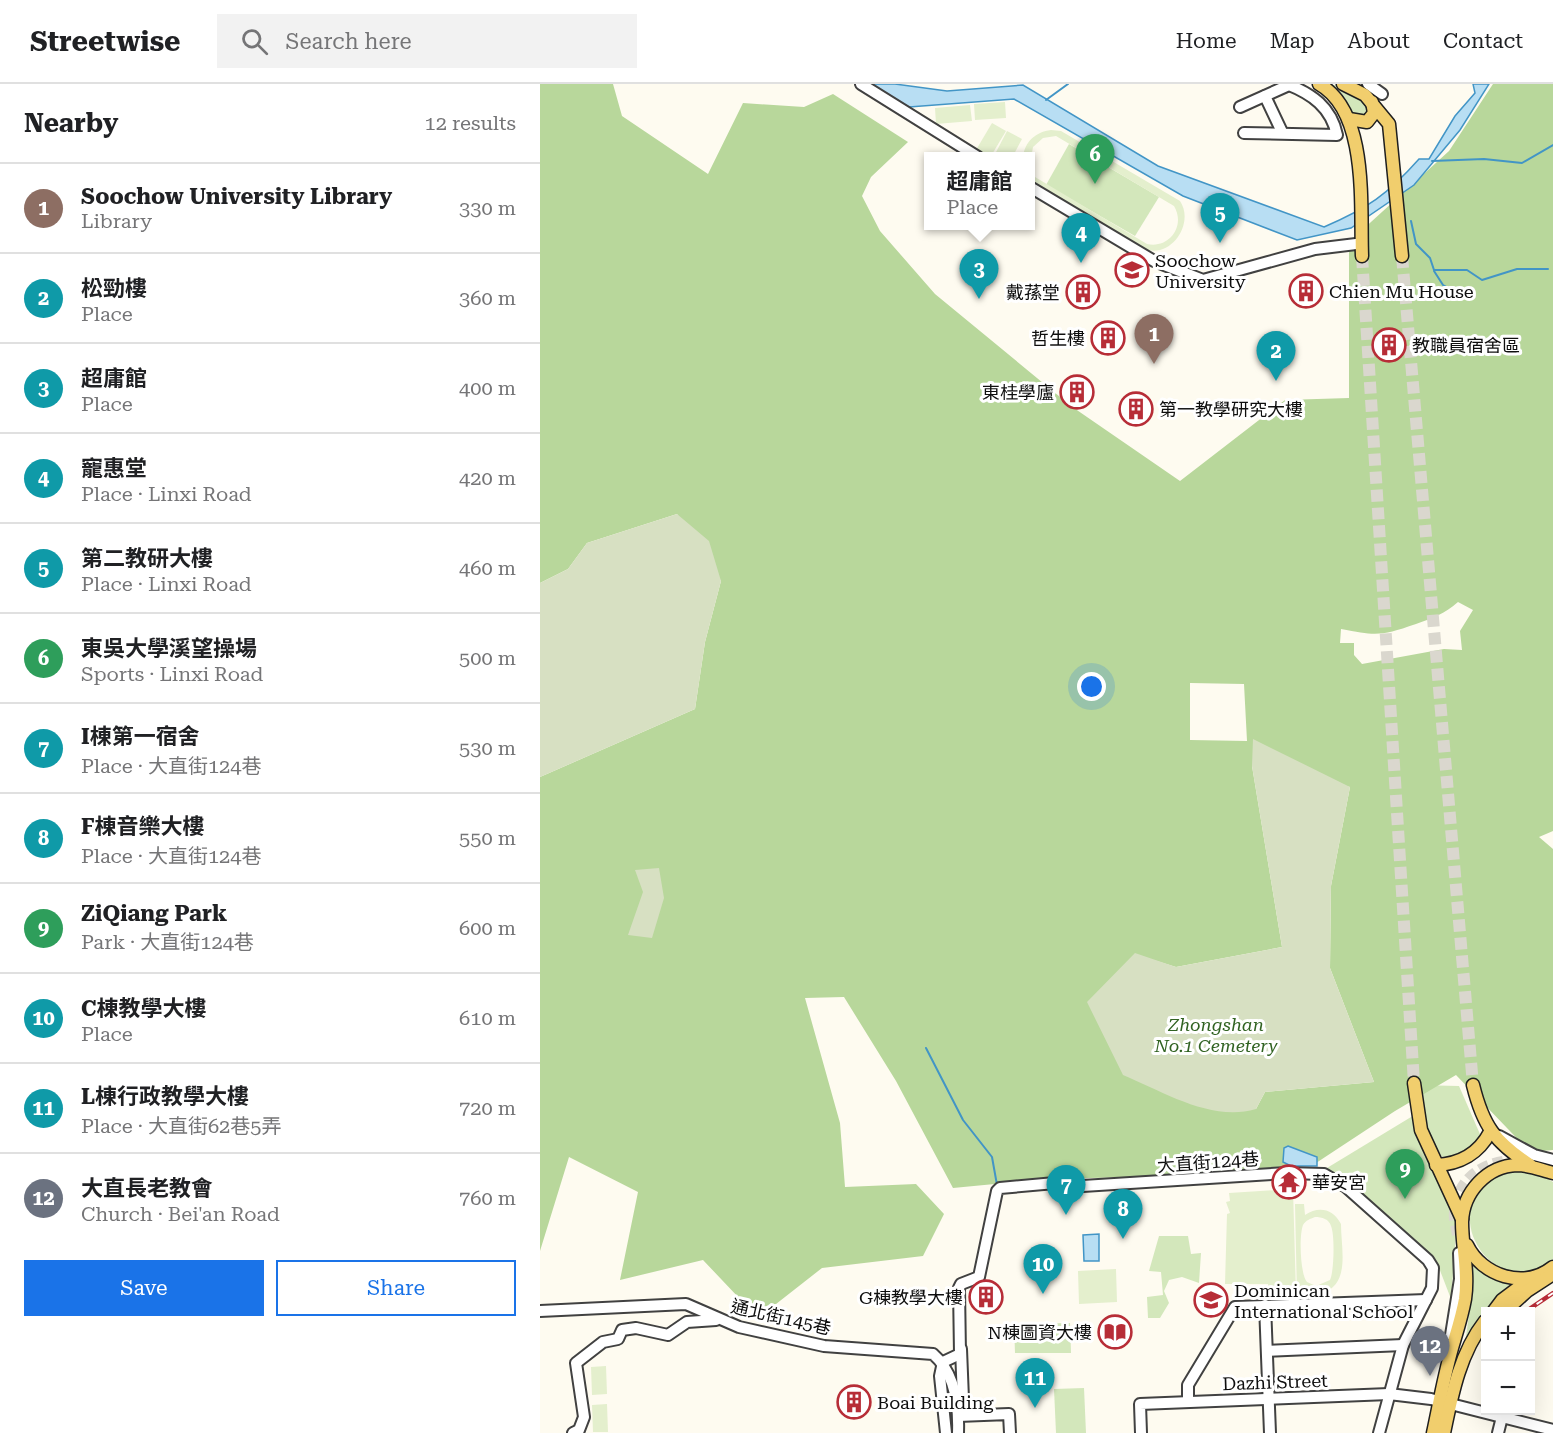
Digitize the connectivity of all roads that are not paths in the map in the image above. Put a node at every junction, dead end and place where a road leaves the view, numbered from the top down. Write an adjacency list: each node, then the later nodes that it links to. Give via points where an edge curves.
1 (861, 84): 11 (street)
2 (1319, 84): 8 (main road, via 1335,97)
3 (1343, 84): 5 (main road)
4 (1288, 85): 6 (street); 9 (street, via 1303,90 1321,104 1334,119 1337,135)
5 (1368, 91): 8 (main road, via 1374,112 1367,122); 15 (main road, via 1389,124)
6 (1265, 96): 7 (street); 9 (street)
7 (1240, 107)
8 (1349, 119): 14 (main road, via 1357,155)
9 (1282, 132): 10 (street)
10 (1244, 133)
11 (972, 152)
12 (1035, 190): 13 (street, via 1154,261 1203,280 1314,249)
13 (1356, 244)
14 (1362, 256)
15 (1402, 256)
16 (1414, 1083): 19 (main road, via 1421,1130)
17 (1473, 1085): 18 (main road)
18 (1490, 1132): 19 (main road, via 1479,1149 1456,1162); 20 (street, via 1534,1155); 20 (main road, via 1507,1150)
19 (1436, 1165): 21 (main road)
20 (1547, 1168): 21 (main road, via 1499,1168 1473,1188)
21 (1462, 1219): 22 (main road)
22 (1460, 1235): 25 (main road, via 1491,1271 1509,1278); 42 (main road, via 1466,1288 1462,1318 1452,1347)
23 (1553, 1267): 25 (main road)
24 (1553, 1274): 29 (main road)
25 (1535, 1276): 28 (main road)
26 (1426, 1300): 27 (street); 34 (street, 大直街124巷); 35 (street, 大直街124巷, via 1434,1280 1428,1260 1346,1187 1324,1174 1000,1188 979,1276 959,1288)
27 (1265, 1305): 36 (street); 41 (street, via 1235,1307 1188,1385)
28 (1497, 1307)
29 (1509, 1307)
30 (540, 1311): 31 (street, 通北街145巷, via 670,1303 686,1304)
31 (719, 1320): 38 (street, 通北街145巷, via 824,1346 933,1354); 46 (street, via 687,1322 668,1335 629,1328 622,1330 618,1339 603,1342 576,1363 584,1417 579,1430)
32 (1481, 1327): 37 (main road)
33 (1481, 1337): 37 (main road)
34 (1403, 1346): 36 (street); 39 (street, 大直街124巷)
35 (962, 1349): 38 (street); 43 (street, via 963,1399)
36 (1267, 1351): 40 (street)
37 (1466, 1357): 42 (main road)
38 (943, 1362): 43 (street, via 953,1386); 47 (street, via 940,1376)
39 (1389, 1394): 40 (street, Dazhi Street); 42 (street, Dazhi Street); 52 (street, 大直街124巷)
40 (1269, 1399): 41 (street, Dazhi Street); 51 (street)
41 (1188, 1401): 50 (street, Dazhi Street, via 1140,1404)
42 (1445, 1402): 44 (street, Dazhi Street); 53 (main road); 54 (main road)
43 (958, 1416): 48 (street); 49 (street, via 1009,1414)
44 (1502, 1417): 45 (street, Dazhi Street); 55 (street)
45 (1550, 1430)
46 (573, 1433)
47 (946, 1433)
48 (958, 1433)
49 (1010, 1433)
50 (1141, 1433)
51 (1270, 1433)
52 (1379, 1433)
53 (1433, 1433)
54 (1444, 1433)
55 (1498, 1433)

